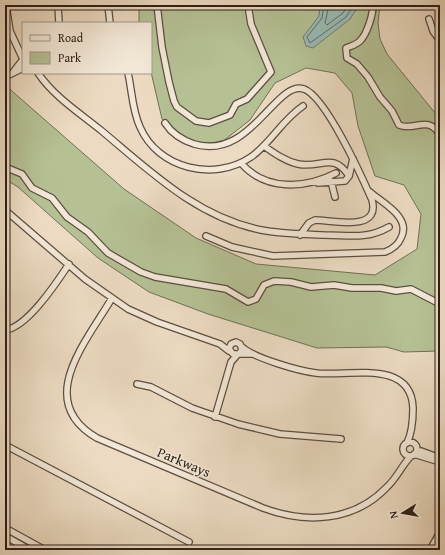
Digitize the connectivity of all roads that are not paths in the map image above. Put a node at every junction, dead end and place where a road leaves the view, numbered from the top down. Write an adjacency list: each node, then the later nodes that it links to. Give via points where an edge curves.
1 (6, 5): 7 (street)
2 (58, 5): 9 (street)
3 (108, 5): 10 (street)
4 (158, 5): 5 (street, via 169,82 176,104 188,117 205,124 230,115 236,104 246,99 271,72 250,24)
5 (248, 5)
6 (373, 5): 18 (street, via 363,38 346,48 347,58 357,64 368,77 399,125 429,125)
7 (6, 19): 12 (street)
8 (429, 20): 11 (street)
9 (59, 22)
10 (110, 22)
11 (440, 40)
12 (22, 60): 15 (street, via 14,71)
13 (38, 74): 31 (street, via 68,104 174,190 194,203 252,228)
14 (128, 74): 21 (street, via 138,122 147,139 159,152 181,165 199,170 217,170)
15 (5, 77)
16 (303, 106): 19 (street, via 286,119)
17 (165, 124): 20 (street, via 173,133 188,142 203,146 221,145 236,140 249,131 286,92 301,89 314,96 343,138)
18 (440, 135)
19 (264, 146): 21 (street); 24 (street, via 297,164 337,162)
20 (353, 158): 24 (street); 27 (street)
21 (241, 163): 25 (street, via 254,175 268,181 293,185)
22 (5, 167): 35 (street, via 19,172 32,188 52,198 68,217 88,232 108,253 150,276 226,289 248,302 256,300 264,285 274,281 311,287 334,285 396,291 411,289)
23 (336, 173): 25 (street)
24 (349, 176): 26 (street, via 343,182)
25 (312, 182): 26 (street)
26 (331, 182): 28 (street)
27 (368, 190): 31 (street, via 373,206 371,214 366,219 352,223 315,220 309,223); 32 (street, via 397,214 403,224 404,232 400,241 385,252 273,256 232,247)
28 (335, 197)
29 (5, 210): 33 (street)
30 (389, 227): 31 (street, via 375,234 360,237)
31 (300, 235)
32 (206, 236)
33 (69, 264): 34 (street); 36 (street, via 31,313 17,326)
34 (112, 298): 37 (street, via 150,320); 54 (street, Parkways, via 74,361 67,381 68,404 74,418 84,430 97,438 270,510 306,518 332,517 364,506 388,487)
35 (440, 304)
36 (5, 330)
37 (220, 344): 38 (street); 39 (street)
38 (231, 344): 39 (street); 40 (street, via 237,342)
39 (230, 351): 40 (street, via 233,354); 41 (street)
40 (240, 352): 41 (street); 44 (street, via 308,372 376,373 393,377 402,384 411,398)
41 (231, 362): 43 (street)
42 (137, 384): 43 (street, via 151,387)
43 (215, 417): 45 (street, via 266,431)
44 (411, 431): 46 (street); 48 (street)
45 (341, 440)
46 (407, 443): 48 (street, via 410,442); 50 (street)
47 (5, 445): 58 (street)
48 (414, 451): 49 (street); 50 (street); 53 (street); 54 (street, Parkways)
49 (424, 452): 51 (street, via 430,451); 52 (street)
50 (405, 453): 54 (street)
51 (440, 455)
52 (440, 458)
53 (440, 462)
54 (405, 463)
55 (5, 528): 61 (street)
56 (440, 532): 62 (street)
57 (5, 536): 60 (street)
58 (190, 542)
59 (440, 546): 63 (street)
60 (30, 550)
61 (45, 550)
62 (430, 550)
63 (438, 550)

